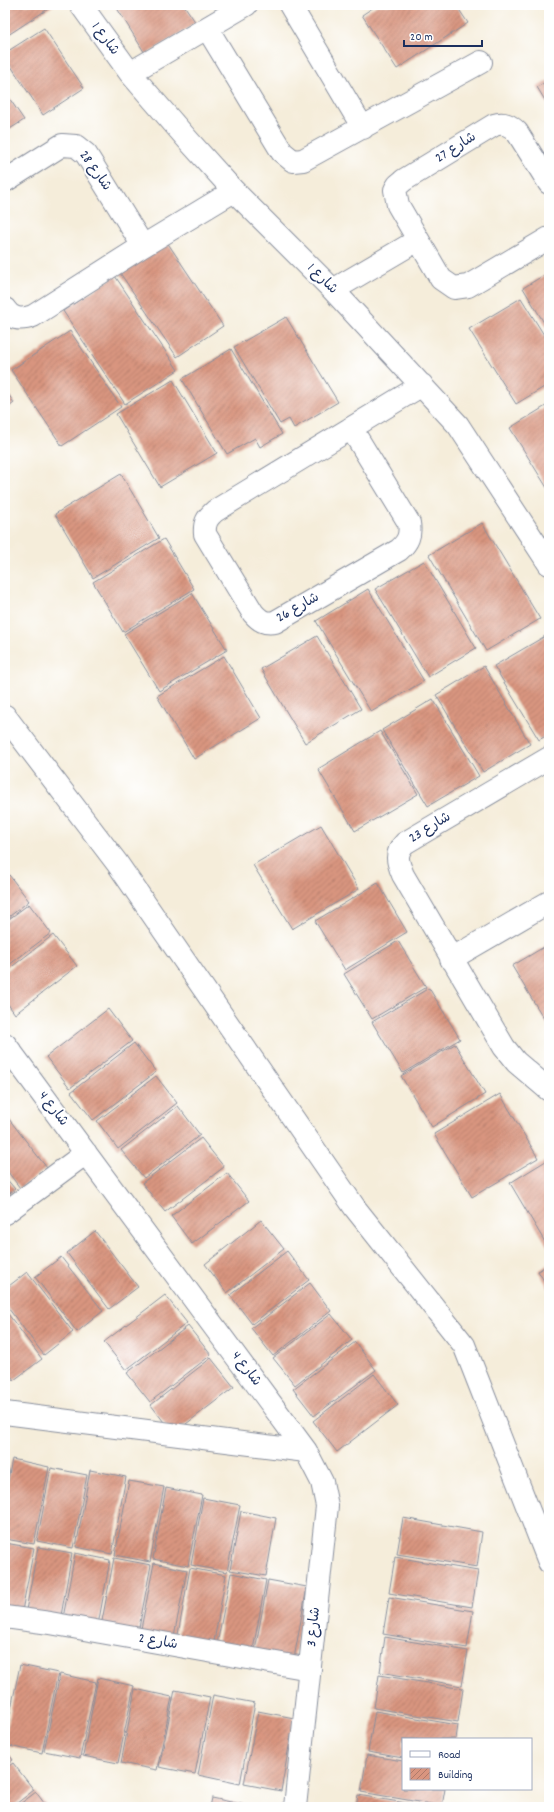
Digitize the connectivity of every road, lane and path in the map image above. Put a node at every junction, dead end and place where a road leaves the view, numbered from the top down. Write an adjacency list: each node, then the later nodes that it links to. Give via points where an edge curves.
1 (81, 5): 6 (street, شارع 1)
2 (246, 5): 4 (street)
3 (290, 5): 7 (street)
4 (207, 28): 6 (street); 7 (street, via 282,152 293,161 303,160)
5 (481, 62): 7 (street)
6 (130, 73): 10 (street, شارع 1)
7 (363, 128)
8 (5, 181): 13 (street, شارع 28, via 62,145 76,146 86,154)
9 (549, 183): 12 (street, شارع 27, via 517,132 507,124 494,125 398,185 395,190 398,205)
10 (234, 191): 13 (street); 14 (street, شارع 1)
11 (549, 238): 12 (street, شارع 27, via 461,288 454,288 442,279)
12 (418, 240): 14 (street)
13 (143, 246): 15 (street, via 33,316 20,319 13,317)
14 (333, 290): 16 (street, شارع 1)
15 (5, 309)
16 (422, 385): 17 (street, شارع 26); 18 (street, شارع 1, via 458,425)
17 (351, 428): 17 (street, شارع 26, via 208,517 205,534 253,613 262,621 275,622 398,550 409,538 409,523)
18 (542, 537): 19 (street, شارع 1)
19 (549, 564)
20 (5, 716): 30 (street, via 117,863 355,1208 464,1345)
21 (549, 758): 23 (street, شارع 23, via 398,849 398,862 403,875)
22 (549, 902): 23 (street)
23 (451, 959): 25 (street, شارع 23, via 504,1047 516,1062)
24 (5, 1044): 26 (street, شارع 4)
25 (549, 1090)
26 (86, 1153): 27 (street); 29 (street, شارع 4)
27 (5, 1213)
28 (5, 1413): 29 (street)
29 (306, 1450): 32 (street, شارع 3, via 322,1482 327,1506)
30 (549, 1562)
31 (5, 1617): 32 (street, شارع 2)
32 (310, 1669): 33 (street, شارع 3)
33 (295, 1807)

